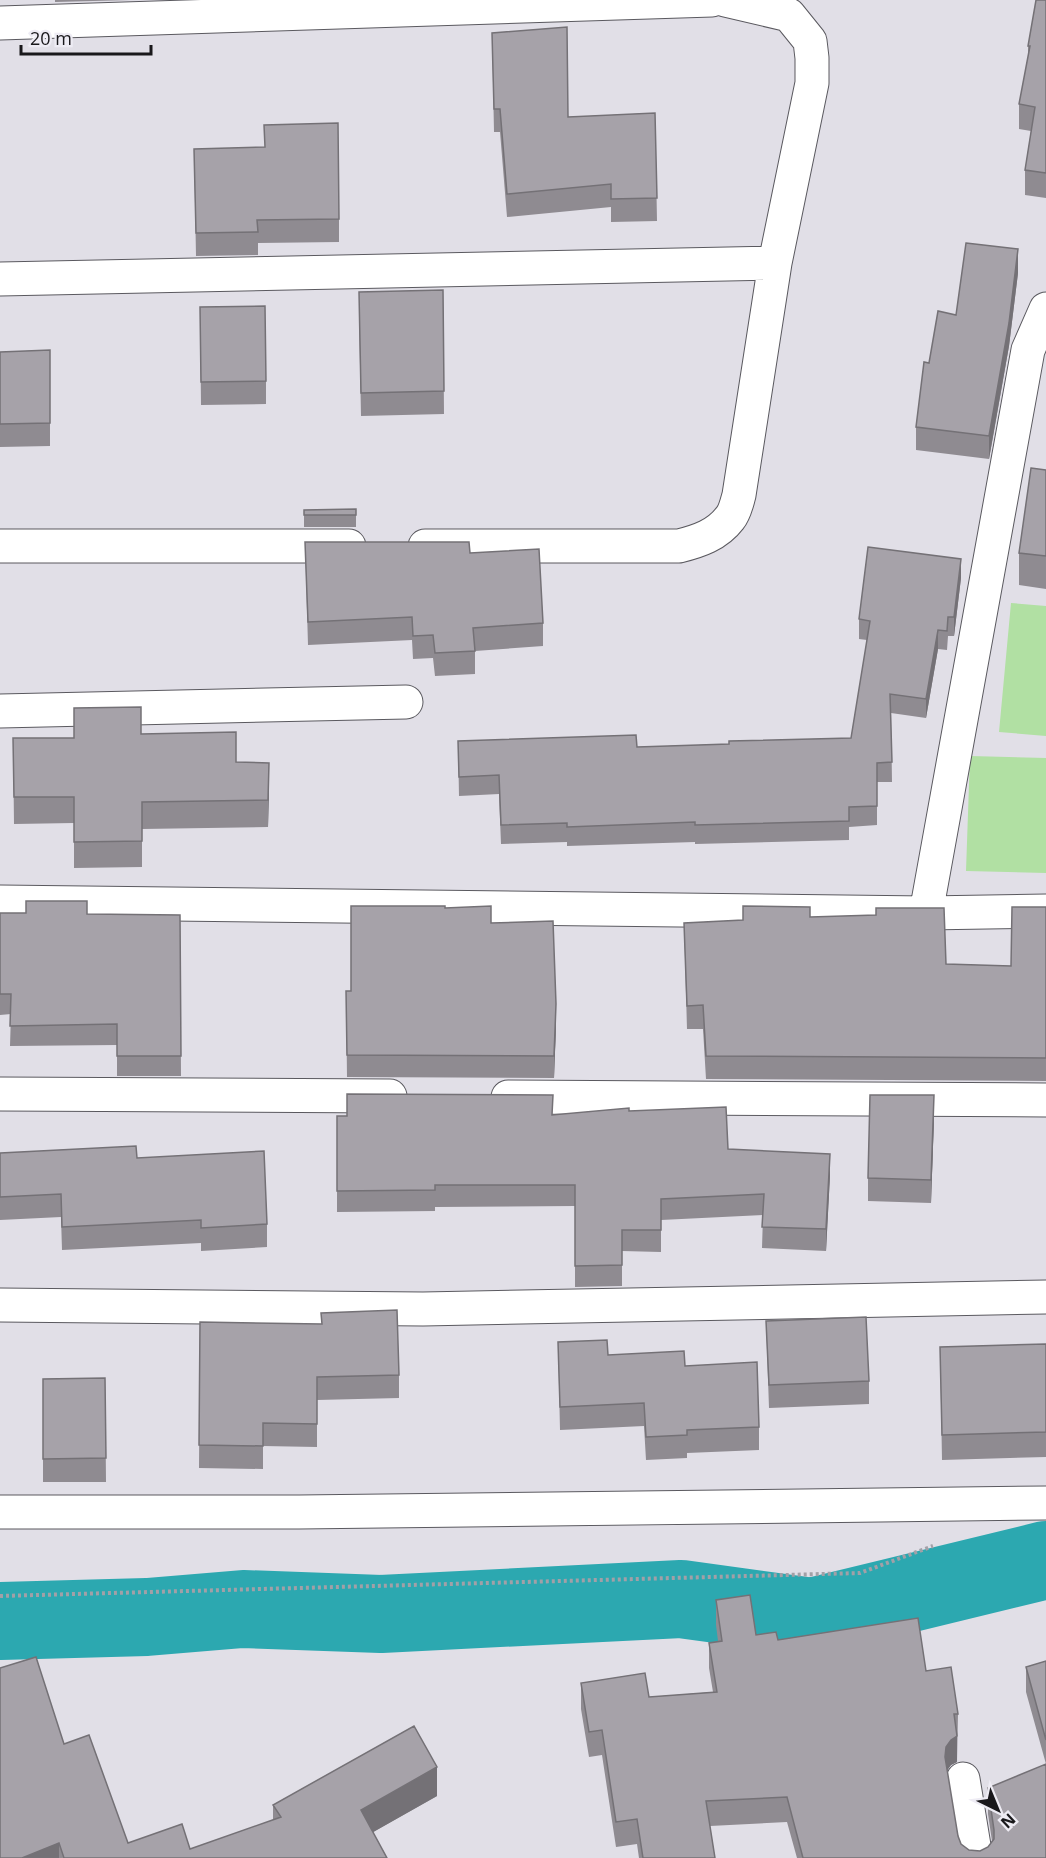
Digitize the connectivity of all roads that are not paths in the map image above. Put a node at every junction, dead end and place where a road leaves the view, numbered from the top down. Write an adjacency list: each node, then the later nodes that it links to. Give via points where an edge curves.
1 (712, 0): 3 (street)
2 (725, 0): 4 (street, via 789,15 810,41 812,83)
3 (0, 23)
4 (775, 263): 5 (street); 7 (street, via 739,495 731,517 700,541 679,546)
5 (0, 279)
6 (1046, 309): 12 (street, via 1028,350)
7 (0, 546)
8 (406, 702): 9 (street)
9 (0, 711)
10 (0, 902): 12 (street)
11 (1046, 911): 12 (street)
12 (926, 913)
13 (0, 1094): 14 (street)
14 (416, 1096)
15 (476, 1097): 16 (street)
16 (1046, 1100)
17 (1046, 1297): 18 (street, via 423,1309)
18 (0, 1305)
19 (1046, 1503): 20 (street)
20 (0, 1512)
21 (963, 1779): 22 (street)
22 (976, 1858)

